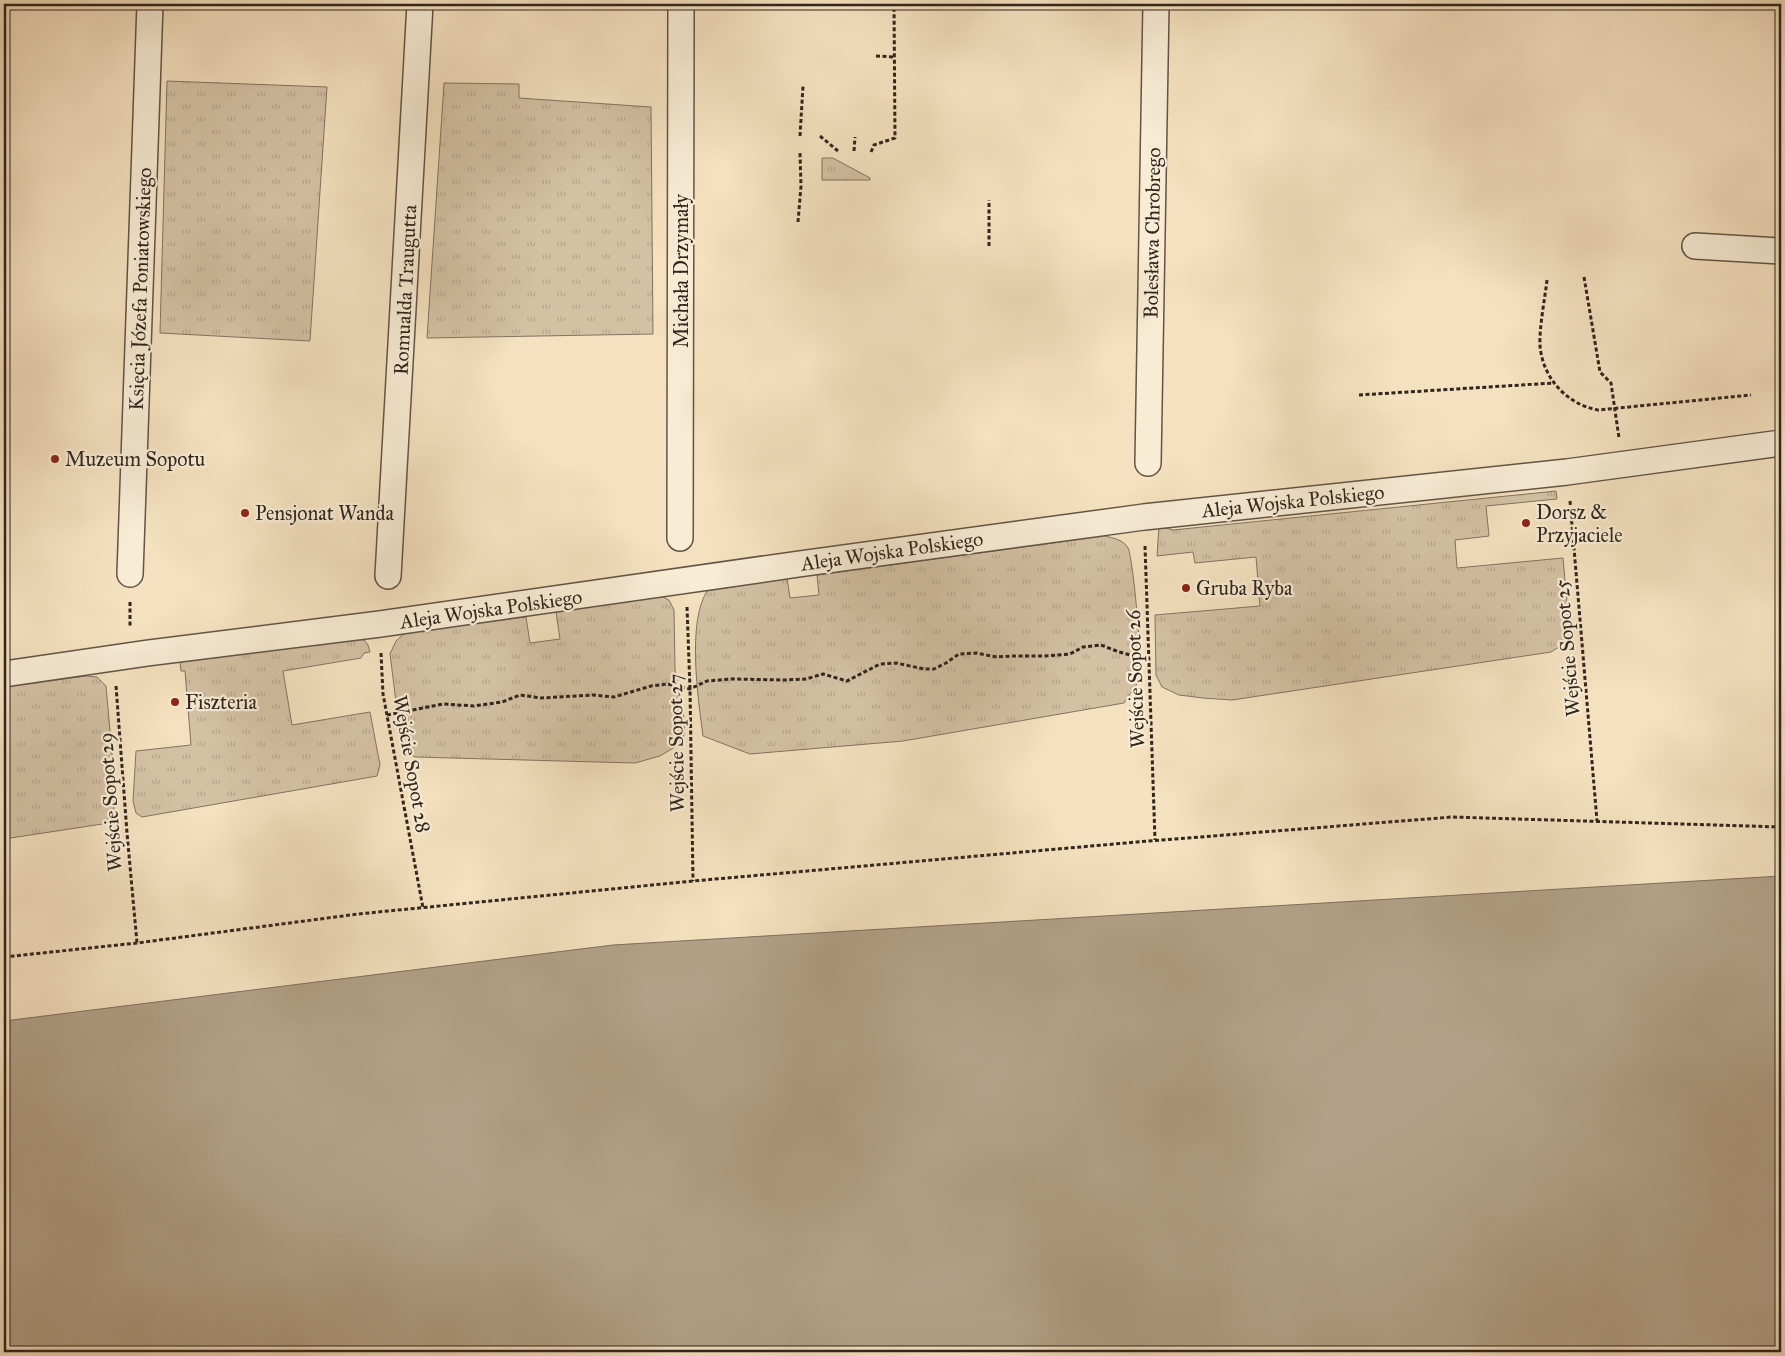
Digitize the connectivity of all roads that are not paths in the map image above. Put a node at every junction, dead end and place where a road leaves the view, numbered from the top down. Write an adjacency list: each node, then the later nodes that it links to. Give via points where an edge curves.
1 (150, 4): 10 (street, Księcia Józefa Poniatowskiego)
2 (420, 4): 11 (street, Romualda Traugutta)
3 (681, 4): 9 (street, Michała Drzymały)
4 (1156, 4): 8 (street, Bolesława Chrobrego)
5 (1695, 246): 6 (street)
6 (1781, 251)
7 (1781, 442): 12 (street, Aleja Wojska Polskiego, via 1567,472 1144,517)
8 (1148, 463)
9 (680, 538)
10 (130, 574)
11 (388, 576)
12 (4, 674)

